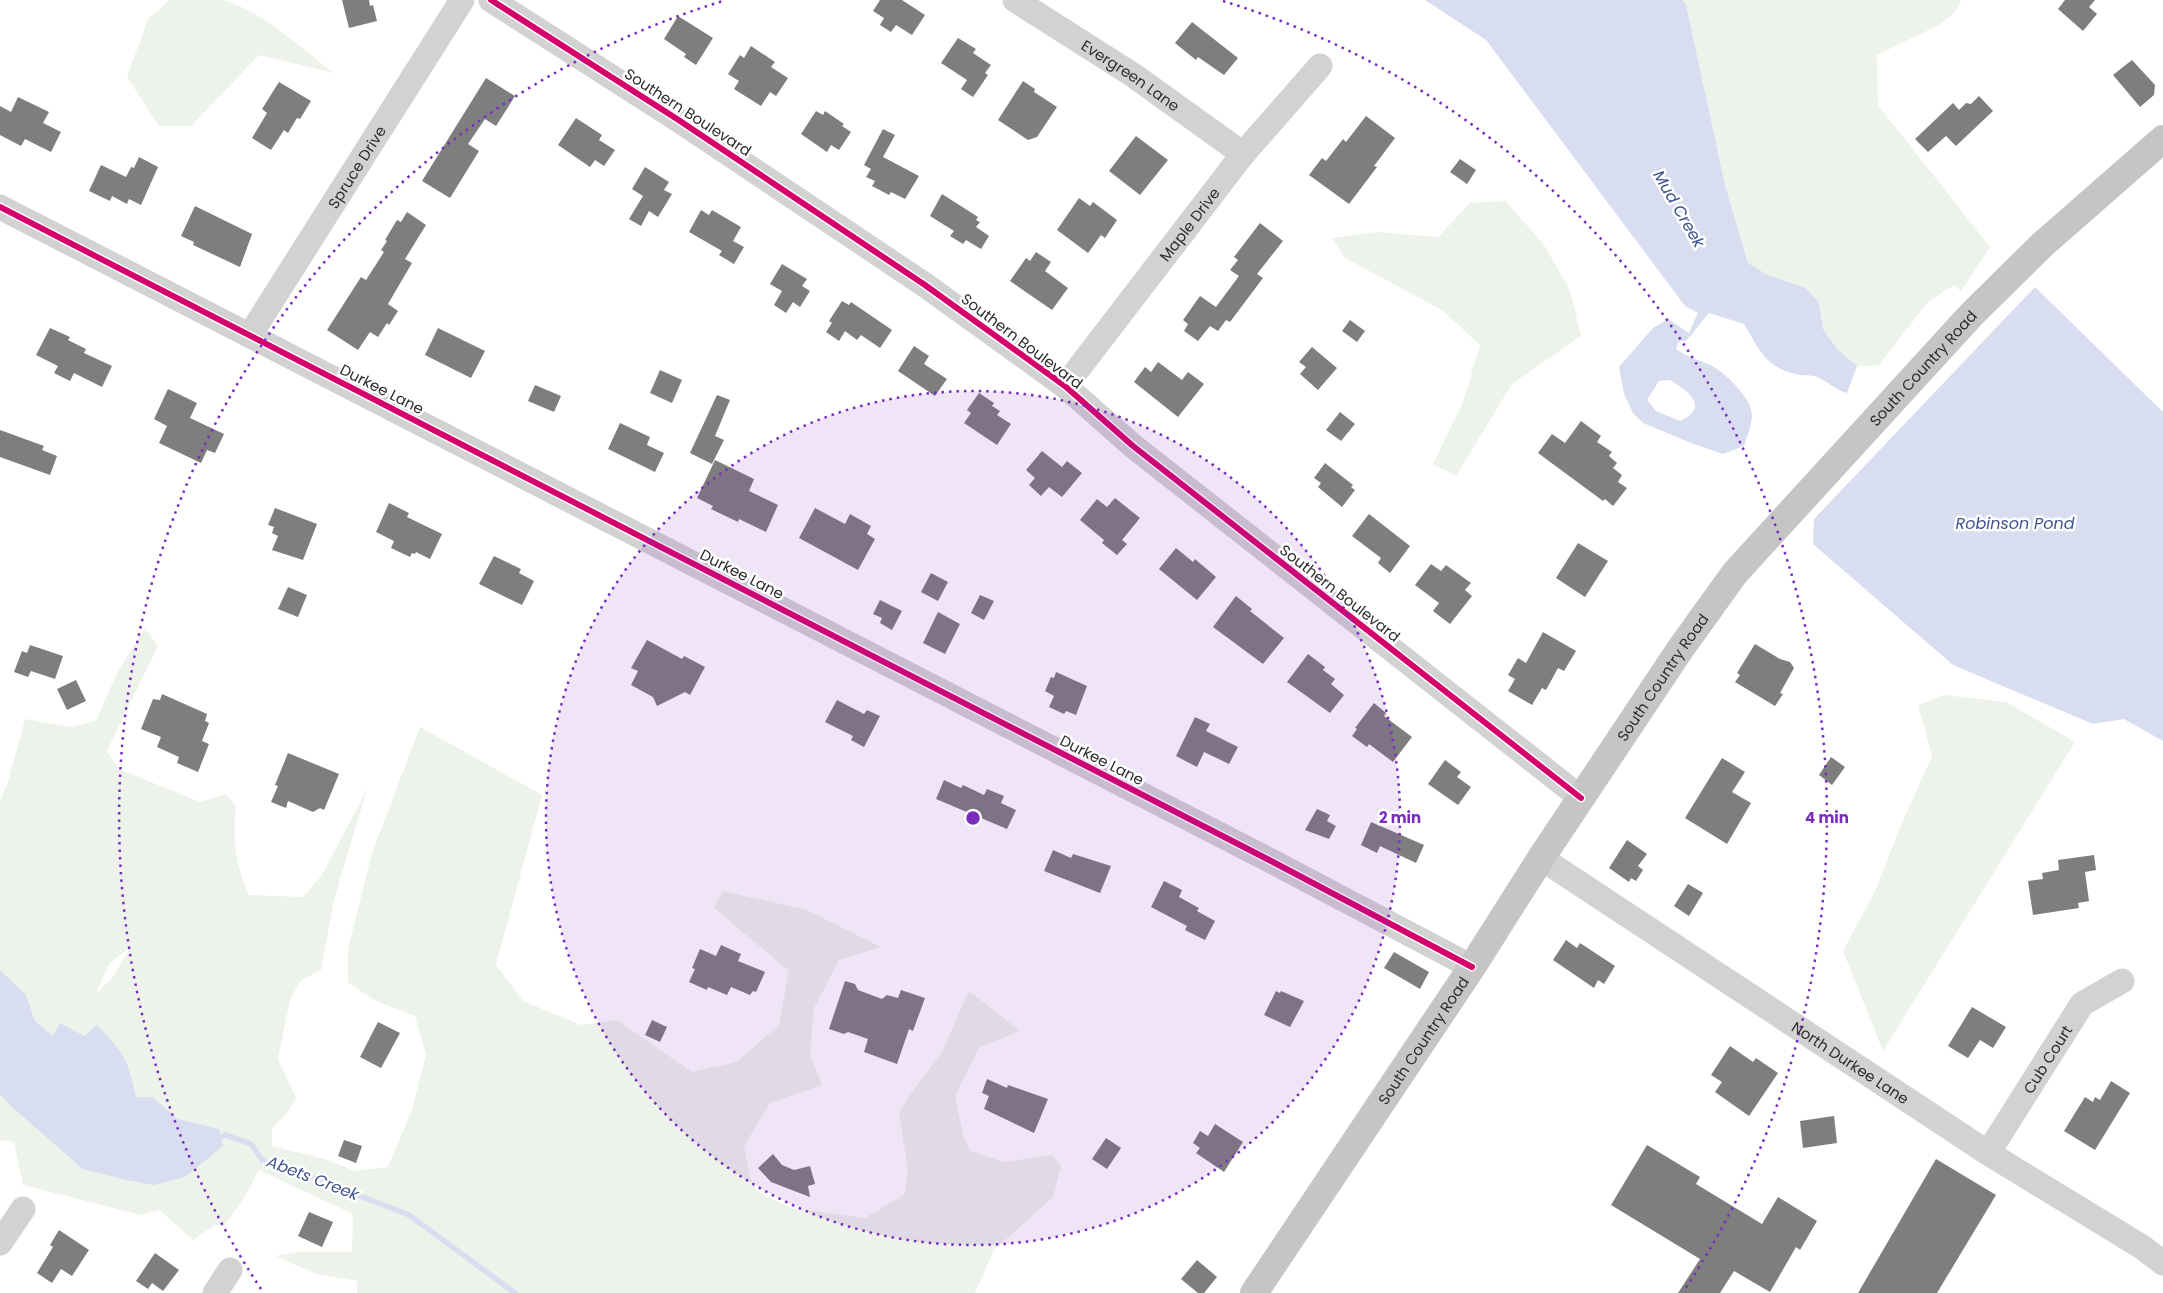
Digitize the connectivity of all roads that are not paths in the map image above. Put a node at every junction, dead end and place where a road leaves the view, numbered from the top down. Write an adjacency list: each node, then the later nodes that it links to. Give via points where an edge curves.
1 (462, 0): 8 (street, Spruce Drive)
2 (491, 0): 9 (street, Southern Boulevard, via 677,119 925,285)
3 (1015, 0): 6 (street, Evergreen Lane, via 1134,75)
4 (1320, 66): 6 (street, Maple Drive)
5 (2163, 139): 10 (main road, South Country Road, via 2042,245 1971,315 1735,573)
6 (1243, 154): 9 (street, Maple Drive)
7 (0, 207): 8 (street, Durkee Lane)
8 (250, 335): 12 (street, Durkee Lane)
9 (1065, 386): 10 (street, Southern Boulevard, via 1133,446)
10 (1581, 798): 11 (main road, South Country Road)
11 (1541, 858): 12 (main road, South Country Road); 14 (street, North Durkee Lane)
12 (1472, 967): 20 (main road, South Country Road)
13 (2122, 981): 14 (street, Cub Court, via 2082,1004)
14 (1988, 1154): 17 (street, North Durkee Lane)
15 (23, 1209): 16 (street)
16 (0, 1243)
17 (2163, 1263)
18 (230, 1270): 19 (street)
19 (214, 1293)
20 (1254, 1293)

